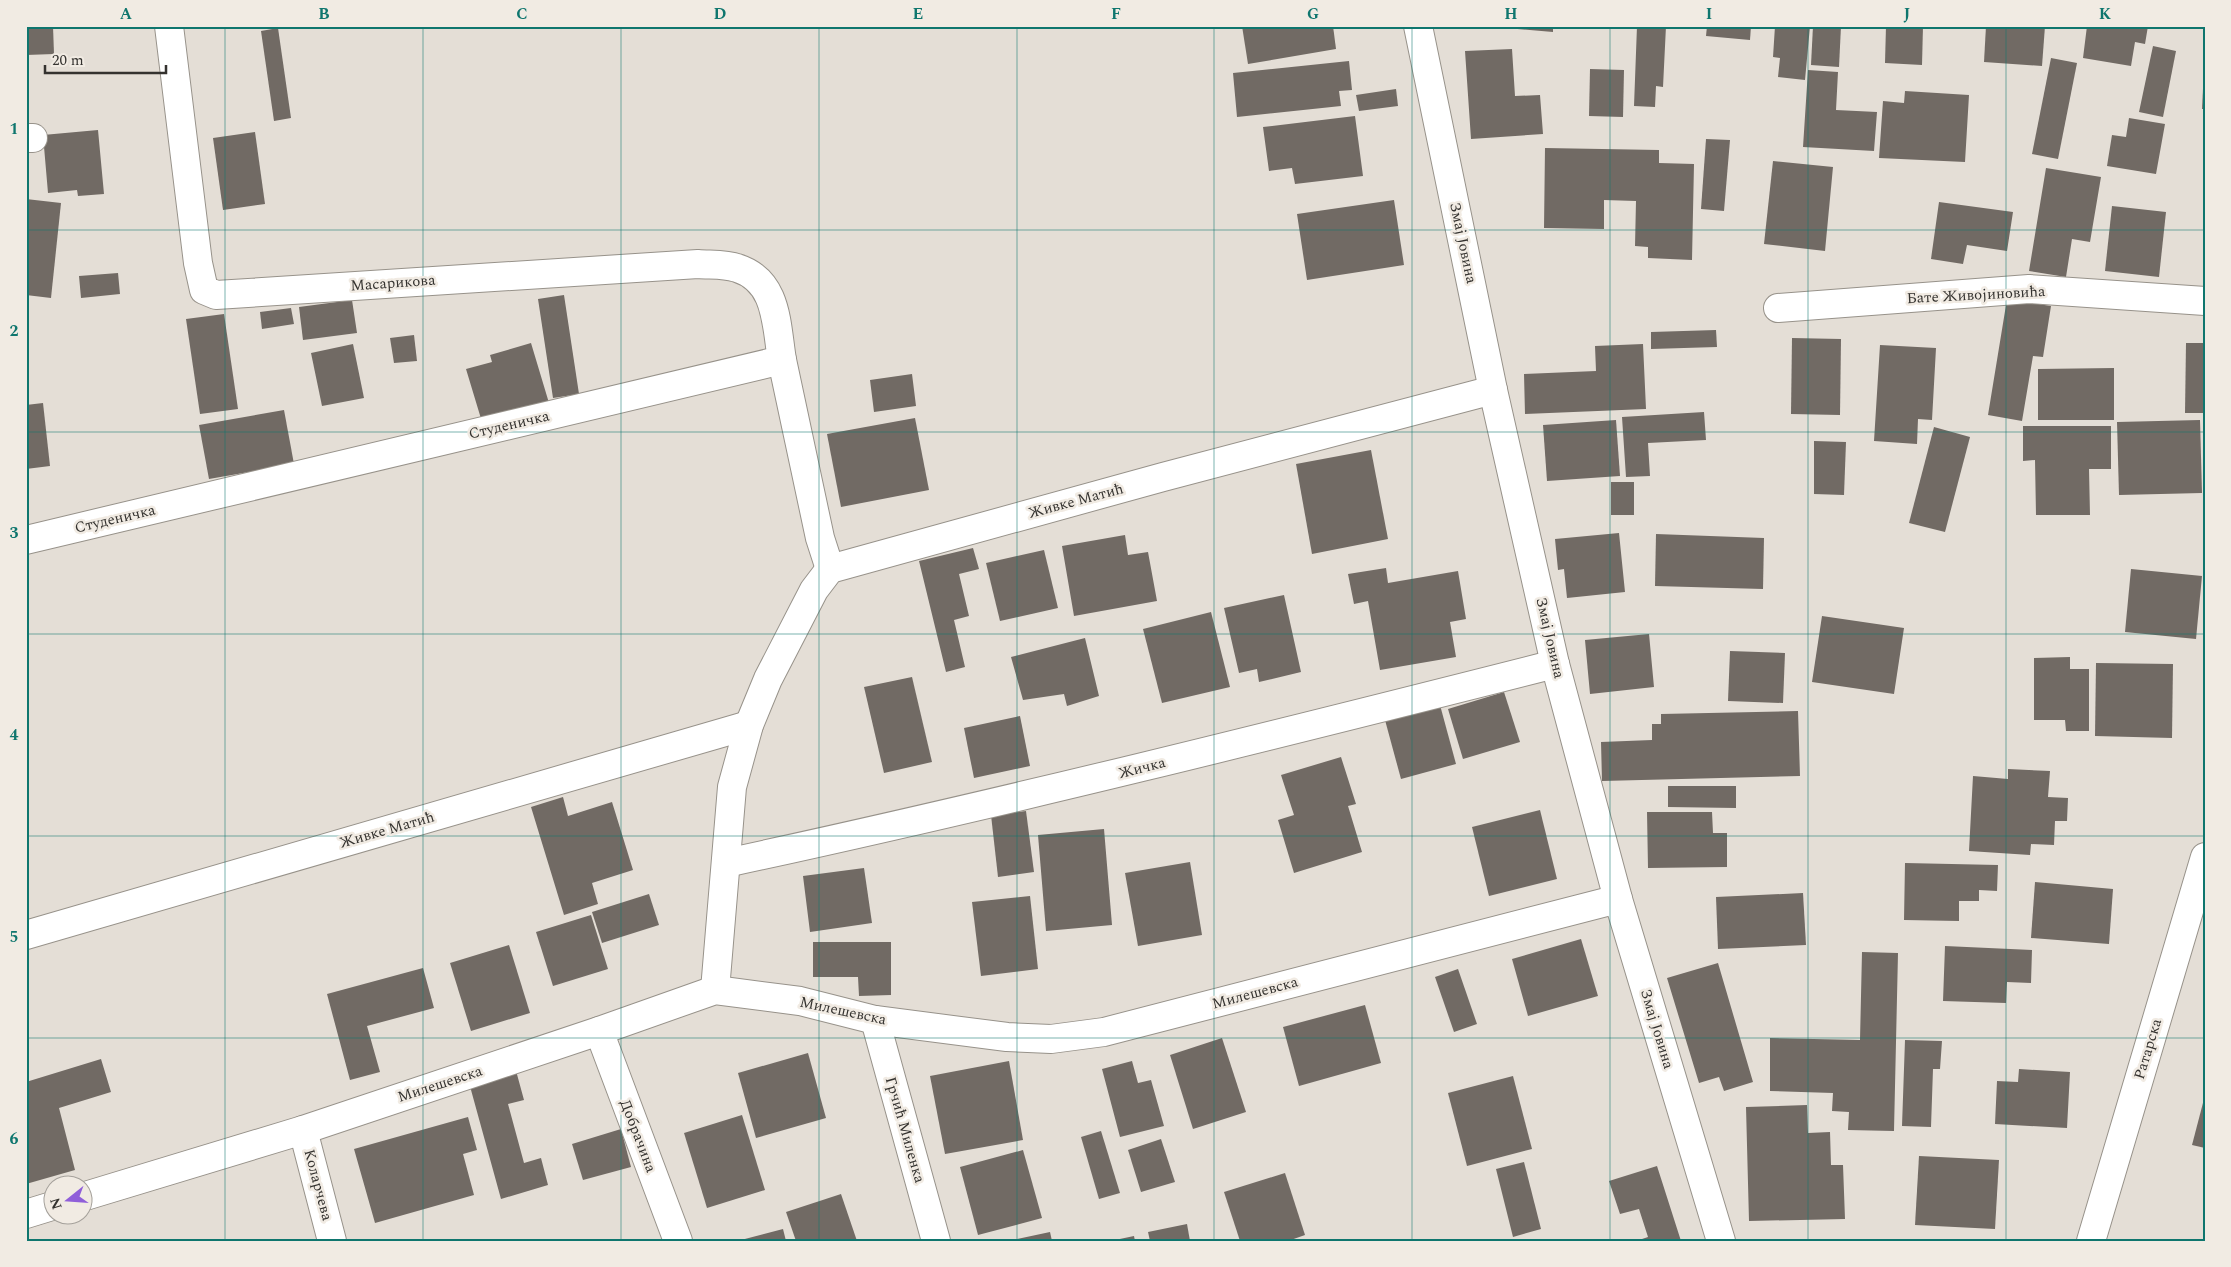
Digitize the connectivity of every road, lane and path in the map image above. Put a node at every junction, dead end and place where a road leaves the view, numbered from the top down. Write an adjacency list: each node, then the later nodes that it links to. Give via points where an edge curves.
1 (168, 26): 5 (street, Масарикова, via 204,290 216,295 698,264 737,268 759,278 771,297)
2 (1418, 26): 6 (street, Змај Јовина)
3 (2205, 301): 4 (street, Бате Живојиновића, via 2029,289)
4 (1778, 308)
5 (782, 360): 7 (street, Студеничка); 8 (street, via 820,538)
6 (1493, 390): 8 (street, Живке Матић); 9 (street, Змај Јовина)
7 (26, 540)
8 (830, 569): 10 (street, via 814,590 768,680)
9 (1555, 664): 12 (street, Жичка, via 1122,773); 13 (street, Змај Јовина)
10 (749, 726): 12 (street, via 732,787); 14 (street, Живке Матић)
11 (2205, 857): 26 (street, Ратарска)
12 (726, 863): 15 (street)
13 (1618, 899): 16 (street, Милешевска, via 1104,1032 1052,1039 1007,1037); 25 (street, Змај Јовина)
14 (26, 934)
15 (716, 990): 16 (street, Милешевска, via 800,1001); 17 (street, Милешевска)
16 (874, 1020): 24 (street, Грчић Миленка)
17 (599, 1031): 18 (street, Милешевска); 23 (street, Добрачина)
18 (303, 1130): 19 (street, Милешевска); 22 (street, Коларчева)
19 (92, 1194)
20 (42, 1209): 21 (street)
21 (26, 1214)
22 (332, 1241)
23 (678, 1241)
24 (936, 1241)
25 (1721, 1241)
26 (2091, 1241)

